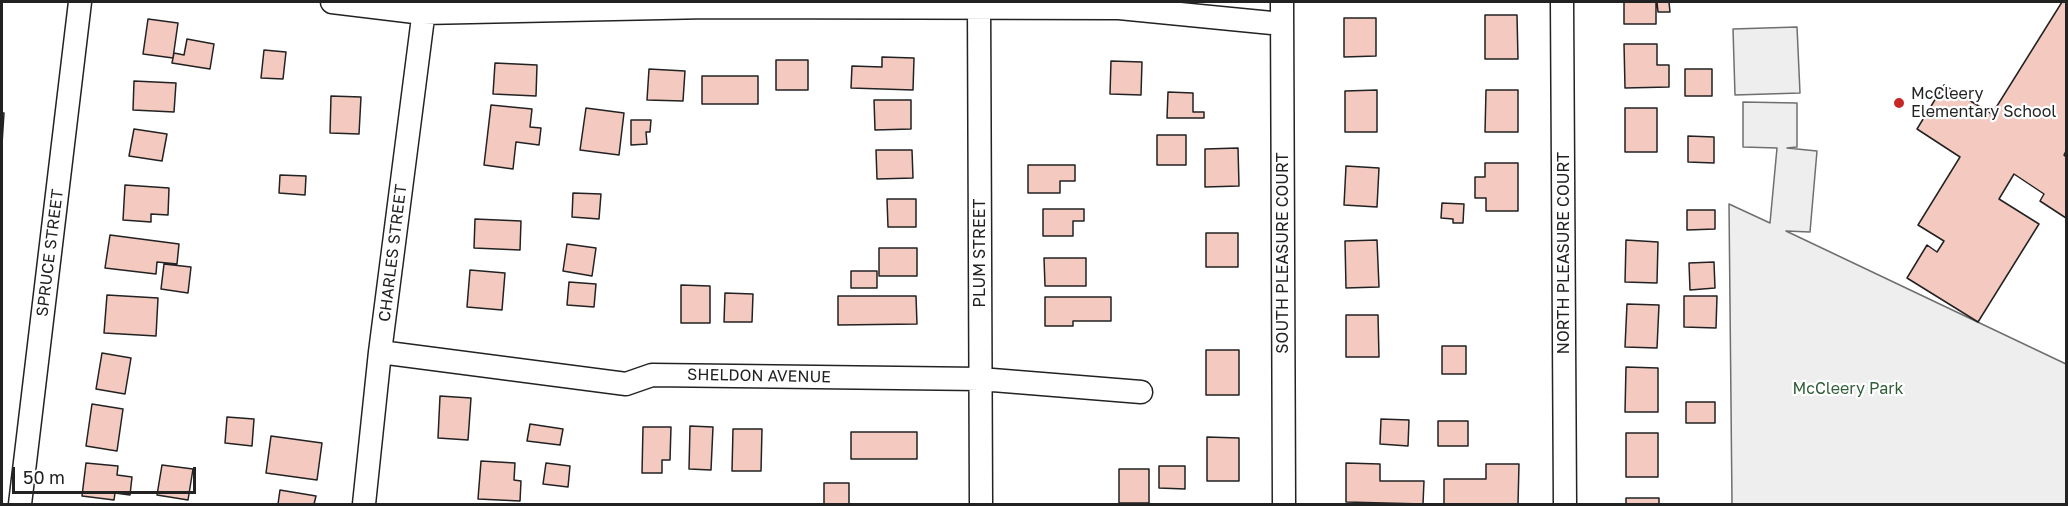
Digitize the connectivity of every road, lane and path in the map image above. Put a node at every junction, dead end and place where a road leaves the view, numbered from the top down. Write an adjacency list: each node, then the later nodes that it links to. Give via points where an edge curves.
1 (80, 2): 11 (street, SPRUCE STREET)
2 (332, 2): 6 (street)
3 (1282, 2): 7 (street, SOUTH PLEASURE COURT)
4 (1562, 2): 15 (street, NORTH PLEASURE COURT)
5 (979, 4): 6 (street); 7 (street, via 1119,8); 9 (street, PLUM STREET)
6 (424, 8): 8 (street, CHARLES STREET)
7 (1282, 24): 14 (street, SOUTH PLEASURE COURT)
8 (380, 352): 9 (street, SHELDON AVENUE, via 626,384 652,375); 12 (street, CHARLES STREET)
9 (981, 379): 10 (street, SHELDON AVENUE); 13 (street, PLUM STREET)
10 (1141, 392)
11 (20, 504)
12 (364, 504)
13 (981, 504)
14 (1284, 504)
15 (1565, 504)

